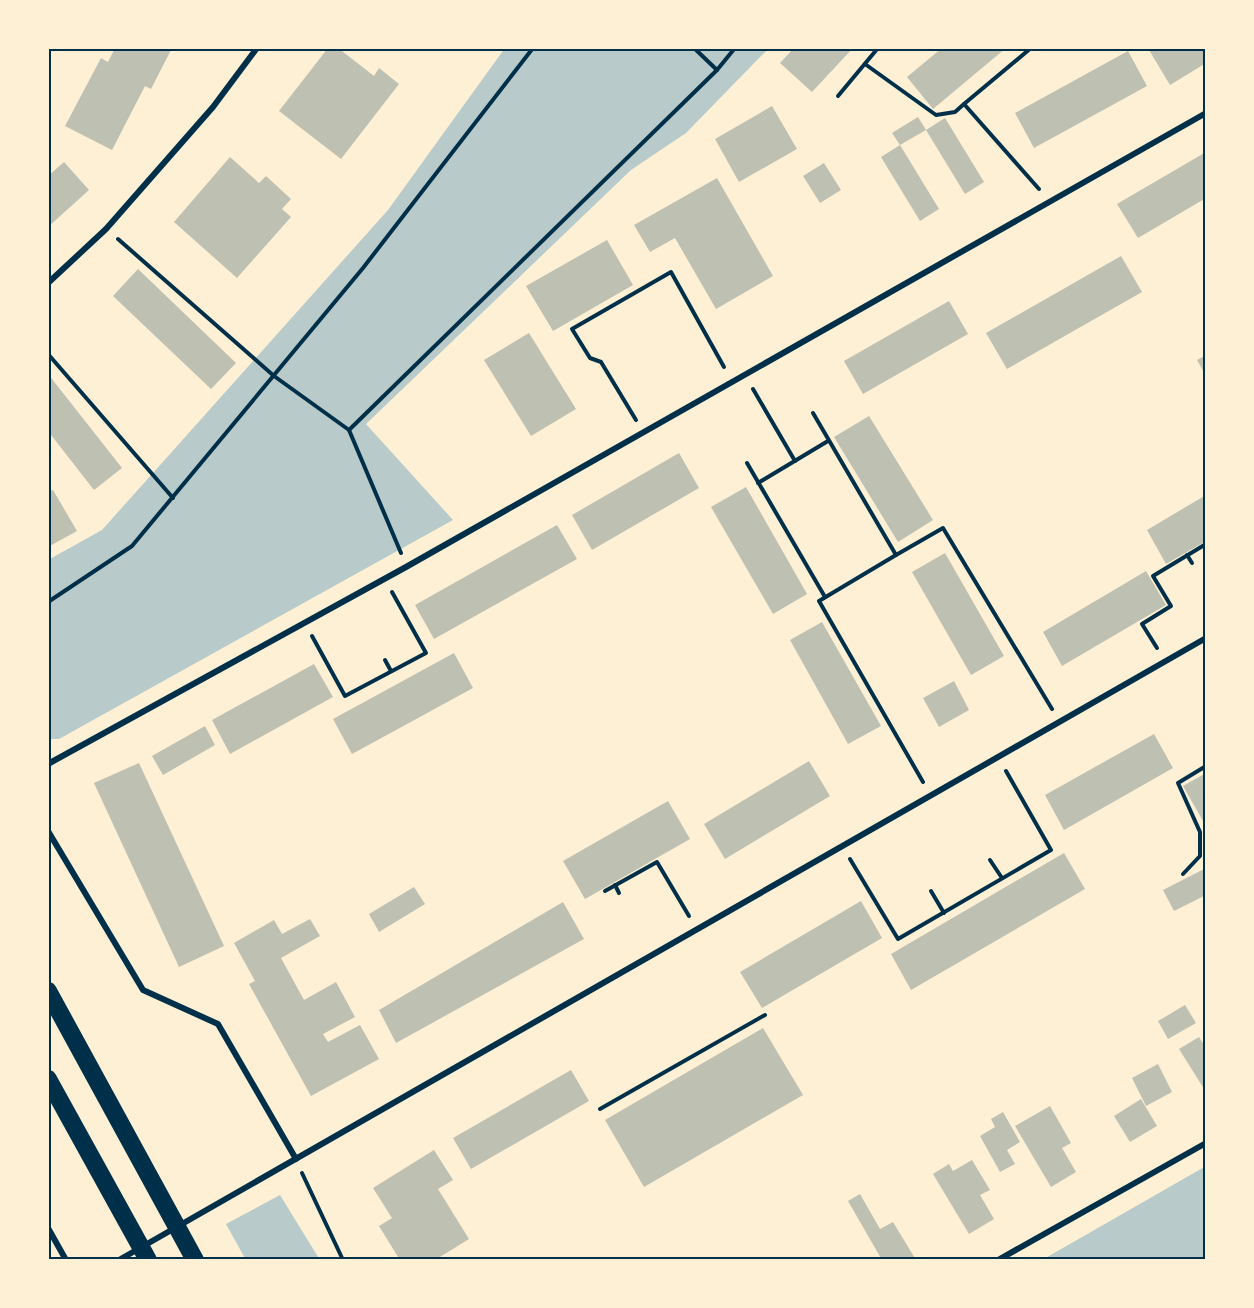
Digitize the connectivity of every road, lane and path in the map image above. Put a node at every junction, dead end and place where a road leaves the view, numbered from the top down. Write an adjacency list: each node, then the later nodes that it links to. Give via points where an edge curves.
1 (257, 48): 13 (street, via 213,107)
2 (533, 48): 17 (path)
3 (694, 48): 8 (path)
4 (735, 48): 8 (path)
5 (878, 48): 7 (path)
6 (1031, 48): 10 (path)
7 (865, 64): 9 (path); 10 (path, via 936,115 955,112)
8 (717, 70): 20 (path)
9 (838, 96)
10 (964, 104): 12 (path)
11 (1206, 113): 12 (street)
12 (1049, 201): 16 (street)
13 (106, 229): 14 (street); 17 (path)
14 (48, 283)
15 (48, 354): 26 (path)
16 (744, 375): 18 (street); 23 (path)
17 (274, 376): 20 (path); 26 (path)
18 (733, 382): 21 (street); 21 (path, via 671,272 572,329 590,358 601,362)
19 (813, 413): 22 (path)
20 (349, 430): 31 (path)
21 (644, 433): 31 (street)
22 (828, 441): 23 (path); 28 (path)
23 (795, 461): 25 (path)
24 (747, 464): 25 (path)
25 (758, 483): 33 (path)
26 (173, 498): 34 (path, via 132,546)
27 (1206, 544): 29 (path)
28 (896, 555): 33 (path); 40 (path, via 943,528)
29 (1187, 555): 30 (path); 38 (path, via 1153,576 1171,606 1142,624)
30 (1192, 563)
31 (406, 567): 32 (street)
32 (385, 579): 35 (street); 39 (path, via 426,652)
33 (825, 597): 44 (path, via 819,601)
34 (48, 602)
35 (305, 622): 39 (path, via 345,696); 42 (street)
36 (1206, 639): 38 (street)
37 (385, 660): 39 (path)
38 (1166, 662): 40 (street)
39 (391, 671)
40 (1060, 722): 41 (street)
41 (998, 757): 44 (street); 49 (path, via 1051,850)
42 (48, 764)
43 (1206, 766): 48 (path, via 1178,783 1200,832 1200,856)
44 (931, 795): 46 (street)
45 (48, 831): 61 (street, via 143,990 218,1024)
46 (842, 846): 54 (path, via 898,939); 55 (street)
47 (990, 860): 49 (path)
48 (1184, 874)
49 (1002, 878): 54 (path)
50 (615, 885): 51 (path); 53 (path); 55 (path, via 657,862)
51 (605, 891)
52 (931, 891): 54 (path)
53 (619, 893)
54 (944, 913)
55 (696, 930): 61 (street)
56 (48, 991): 66 (highway)
57 (765, 1015): 59 (path)
58 (48, 1079): 65 (highway)
59 (600, 1109)
60 (1206, 1143): 68 (street)
61 (296, 1159): 64 (street); 67 (path)
62 (48, 1228): 63 (street)
63 (66, 1260)
64 (119, 1260)
65 (148, 1260)
66 (195, 1260)
67 (343, 1260)
68 (998, 1260)

